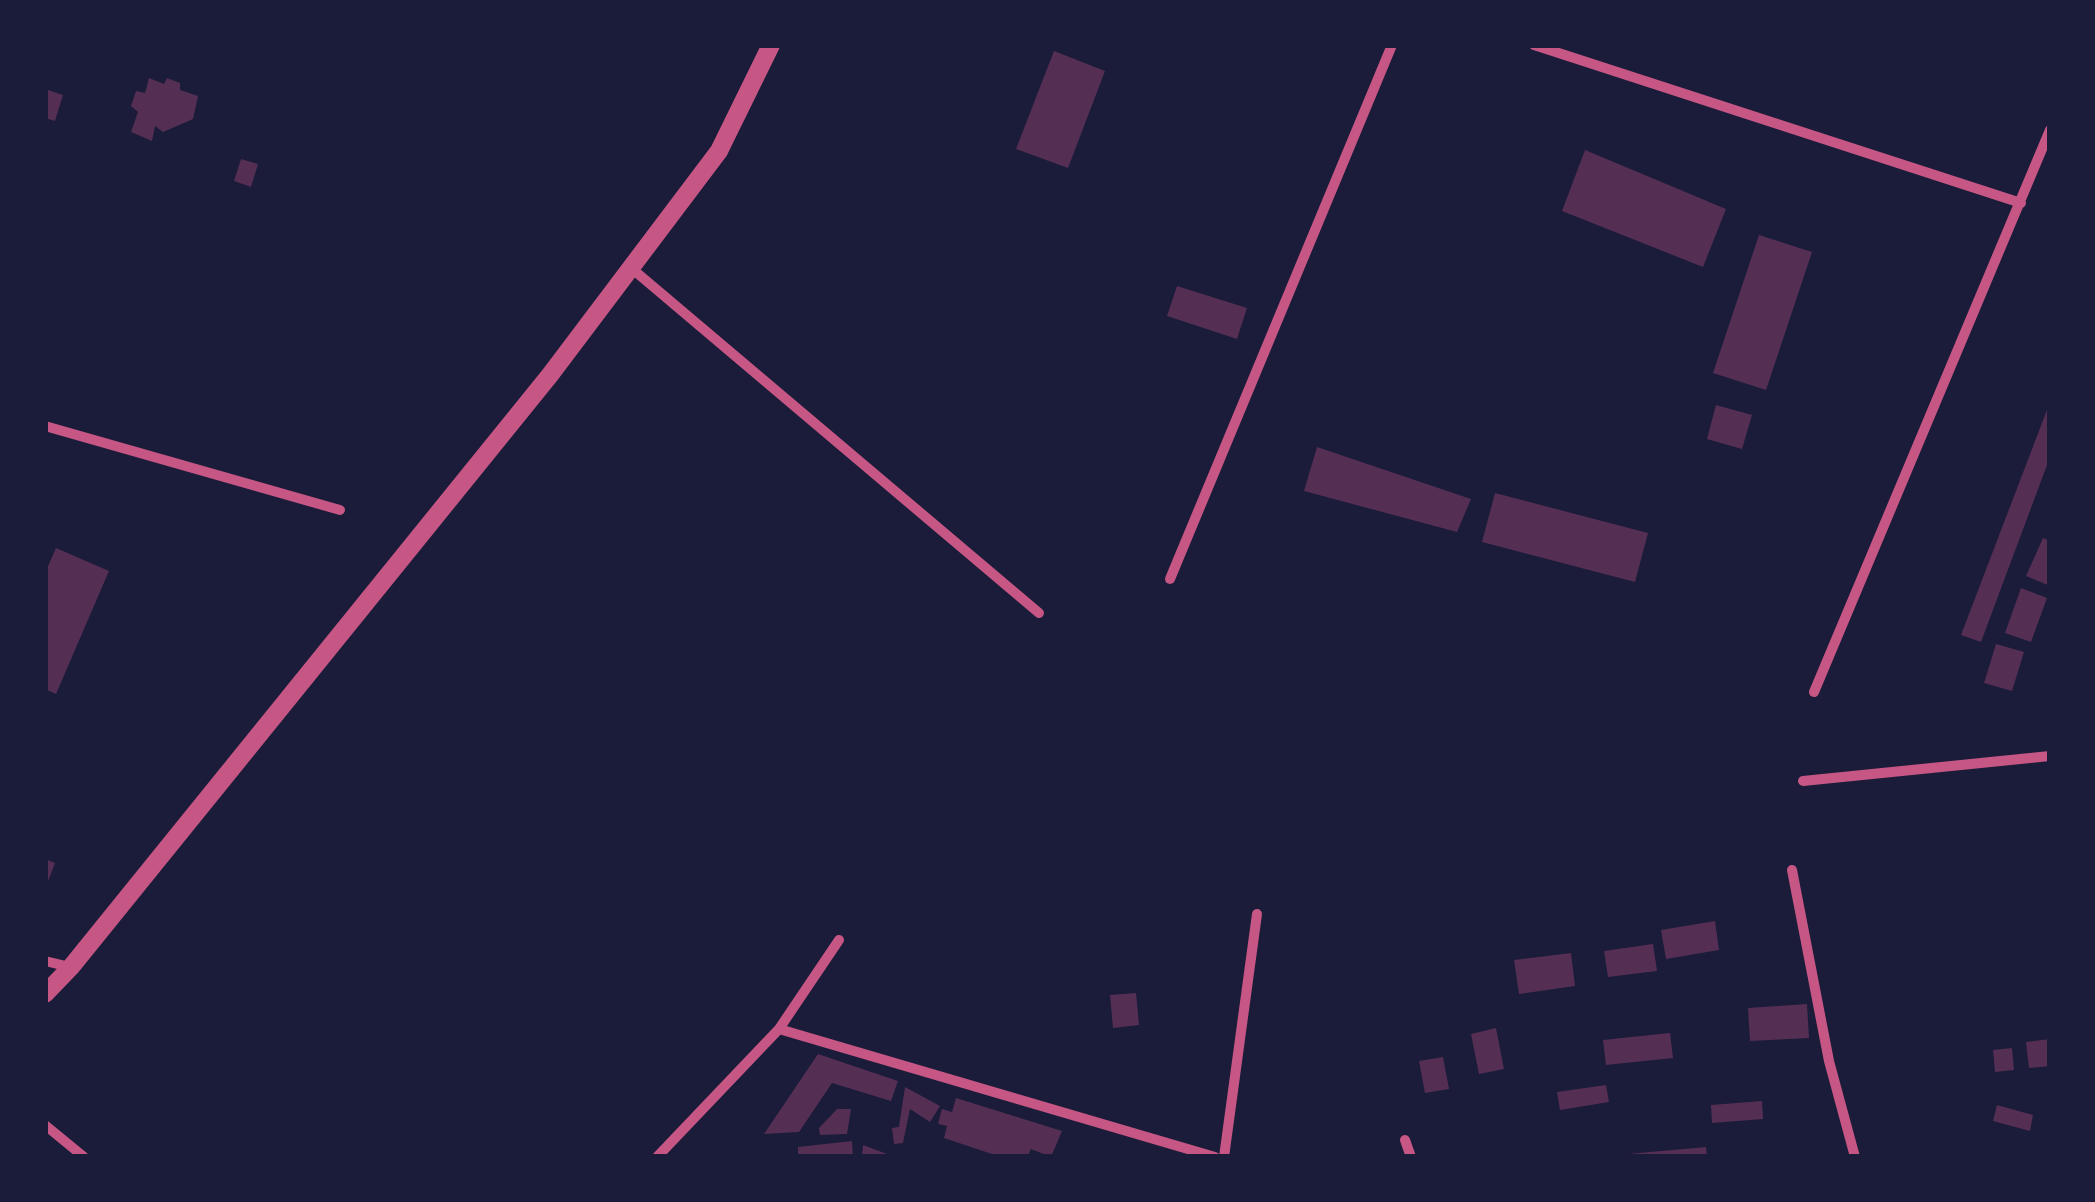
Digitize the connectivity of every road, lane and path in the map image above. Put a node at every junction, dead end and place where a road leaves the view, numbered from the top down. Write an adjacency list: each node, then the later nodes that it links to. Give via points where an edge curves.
1 (772, 45): 6 (street, via 718,151)
2 (1392, 45): 9 (street)
3 (1534, 45): 5 (street)
4 (2050, 130): 5 (street)
5 (2020, 203): 11 (street)
6 (630, 268): 10 (street); 18 (street)
7 (45, 426): 8 (street)
8 (340, 510)
9 (1170, 579)
10 (1039, 613)
11 (1814, 692)
12 (2050, 756): 13 (street)
13 (1803, 781)
14 (1792, 870): 28 (street)
15 (1257, 914): 26 (street)
16 (839, 940): 20 (street)
17 (45, 961): 18 (street)
18 (71, 967): 19 (street)
19 (45, 994)
20 (779, 1029): 24 (street); 25 (street)
21 (45, 1125): 23 (street)
22 (1404, 1140): 27 (street)
23 (84, 1157)
24 (657, 1157)
25 (1216, 1157)
26 (1224, 1157)
27 (1411, 1157)
28 (1854, 1157)

